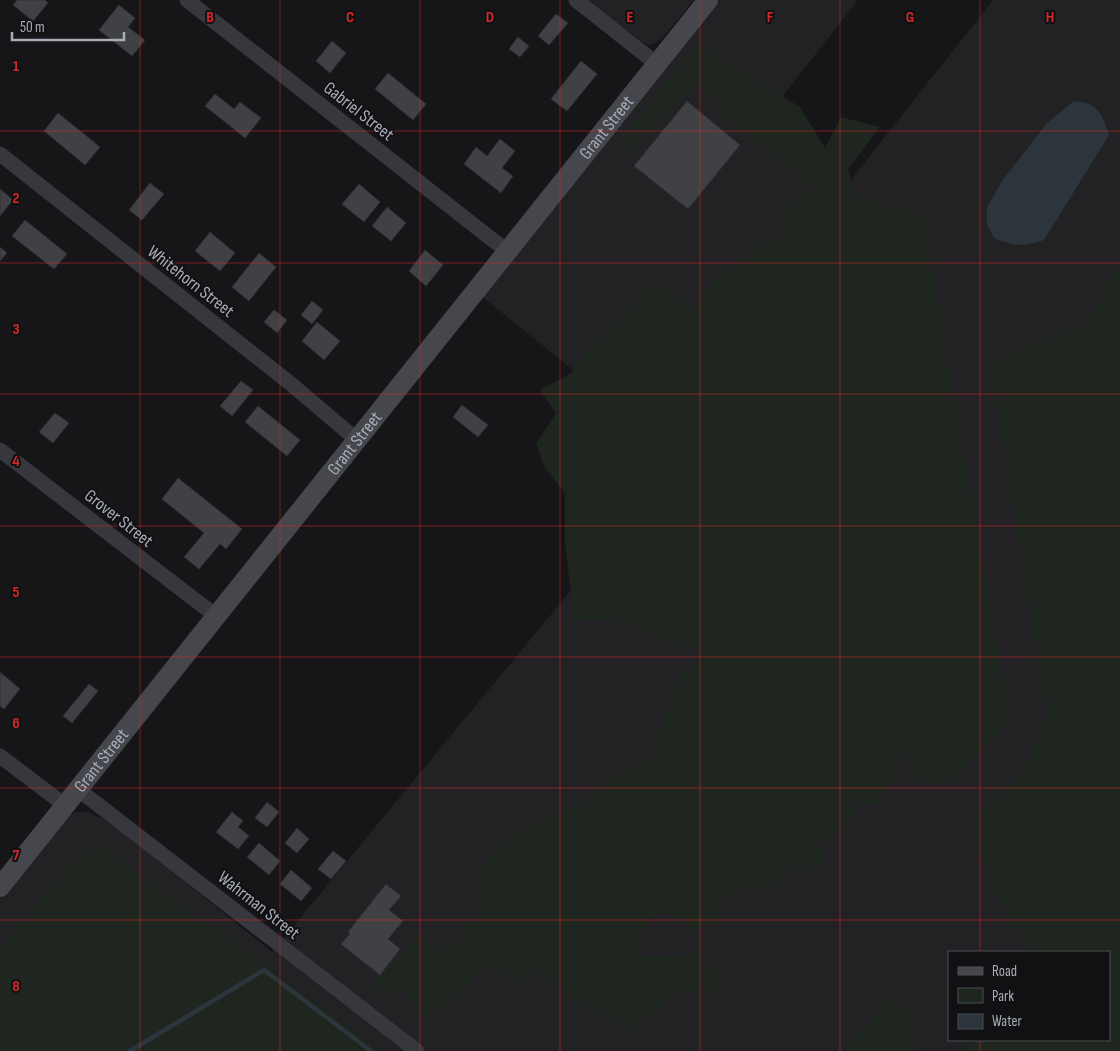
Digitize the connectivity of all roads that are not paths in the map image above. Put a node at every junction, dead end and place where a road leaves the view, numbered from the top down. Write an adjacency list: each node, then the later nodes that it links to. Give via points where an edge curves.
1 (187, 0): 6 (street, Gabriel Street)
2 (576, 0): 4 (street)
3 (708, 0): 4 (street, Grant Street)
4 (657, 64): 6 (street, Grant Street)
5 (0, 154): 7 (street, Whitehorn Street)
6 (508, 252): 7 (street, Grant Street)
7 (357, 440): 9 (street, Grant Street)
8 (0, 450): 9 (street, Grover Street)
9 (216, 616): 11 (street, Grant Street)
10 (0, 756): 12 (street)
11 (79, 790): 12 (street, Grant Street); 14 (street, Wahrman Street)
12 (66, 806): 13 (street, Grant Street)
13 (0, 887)
14 (417, 1051)

